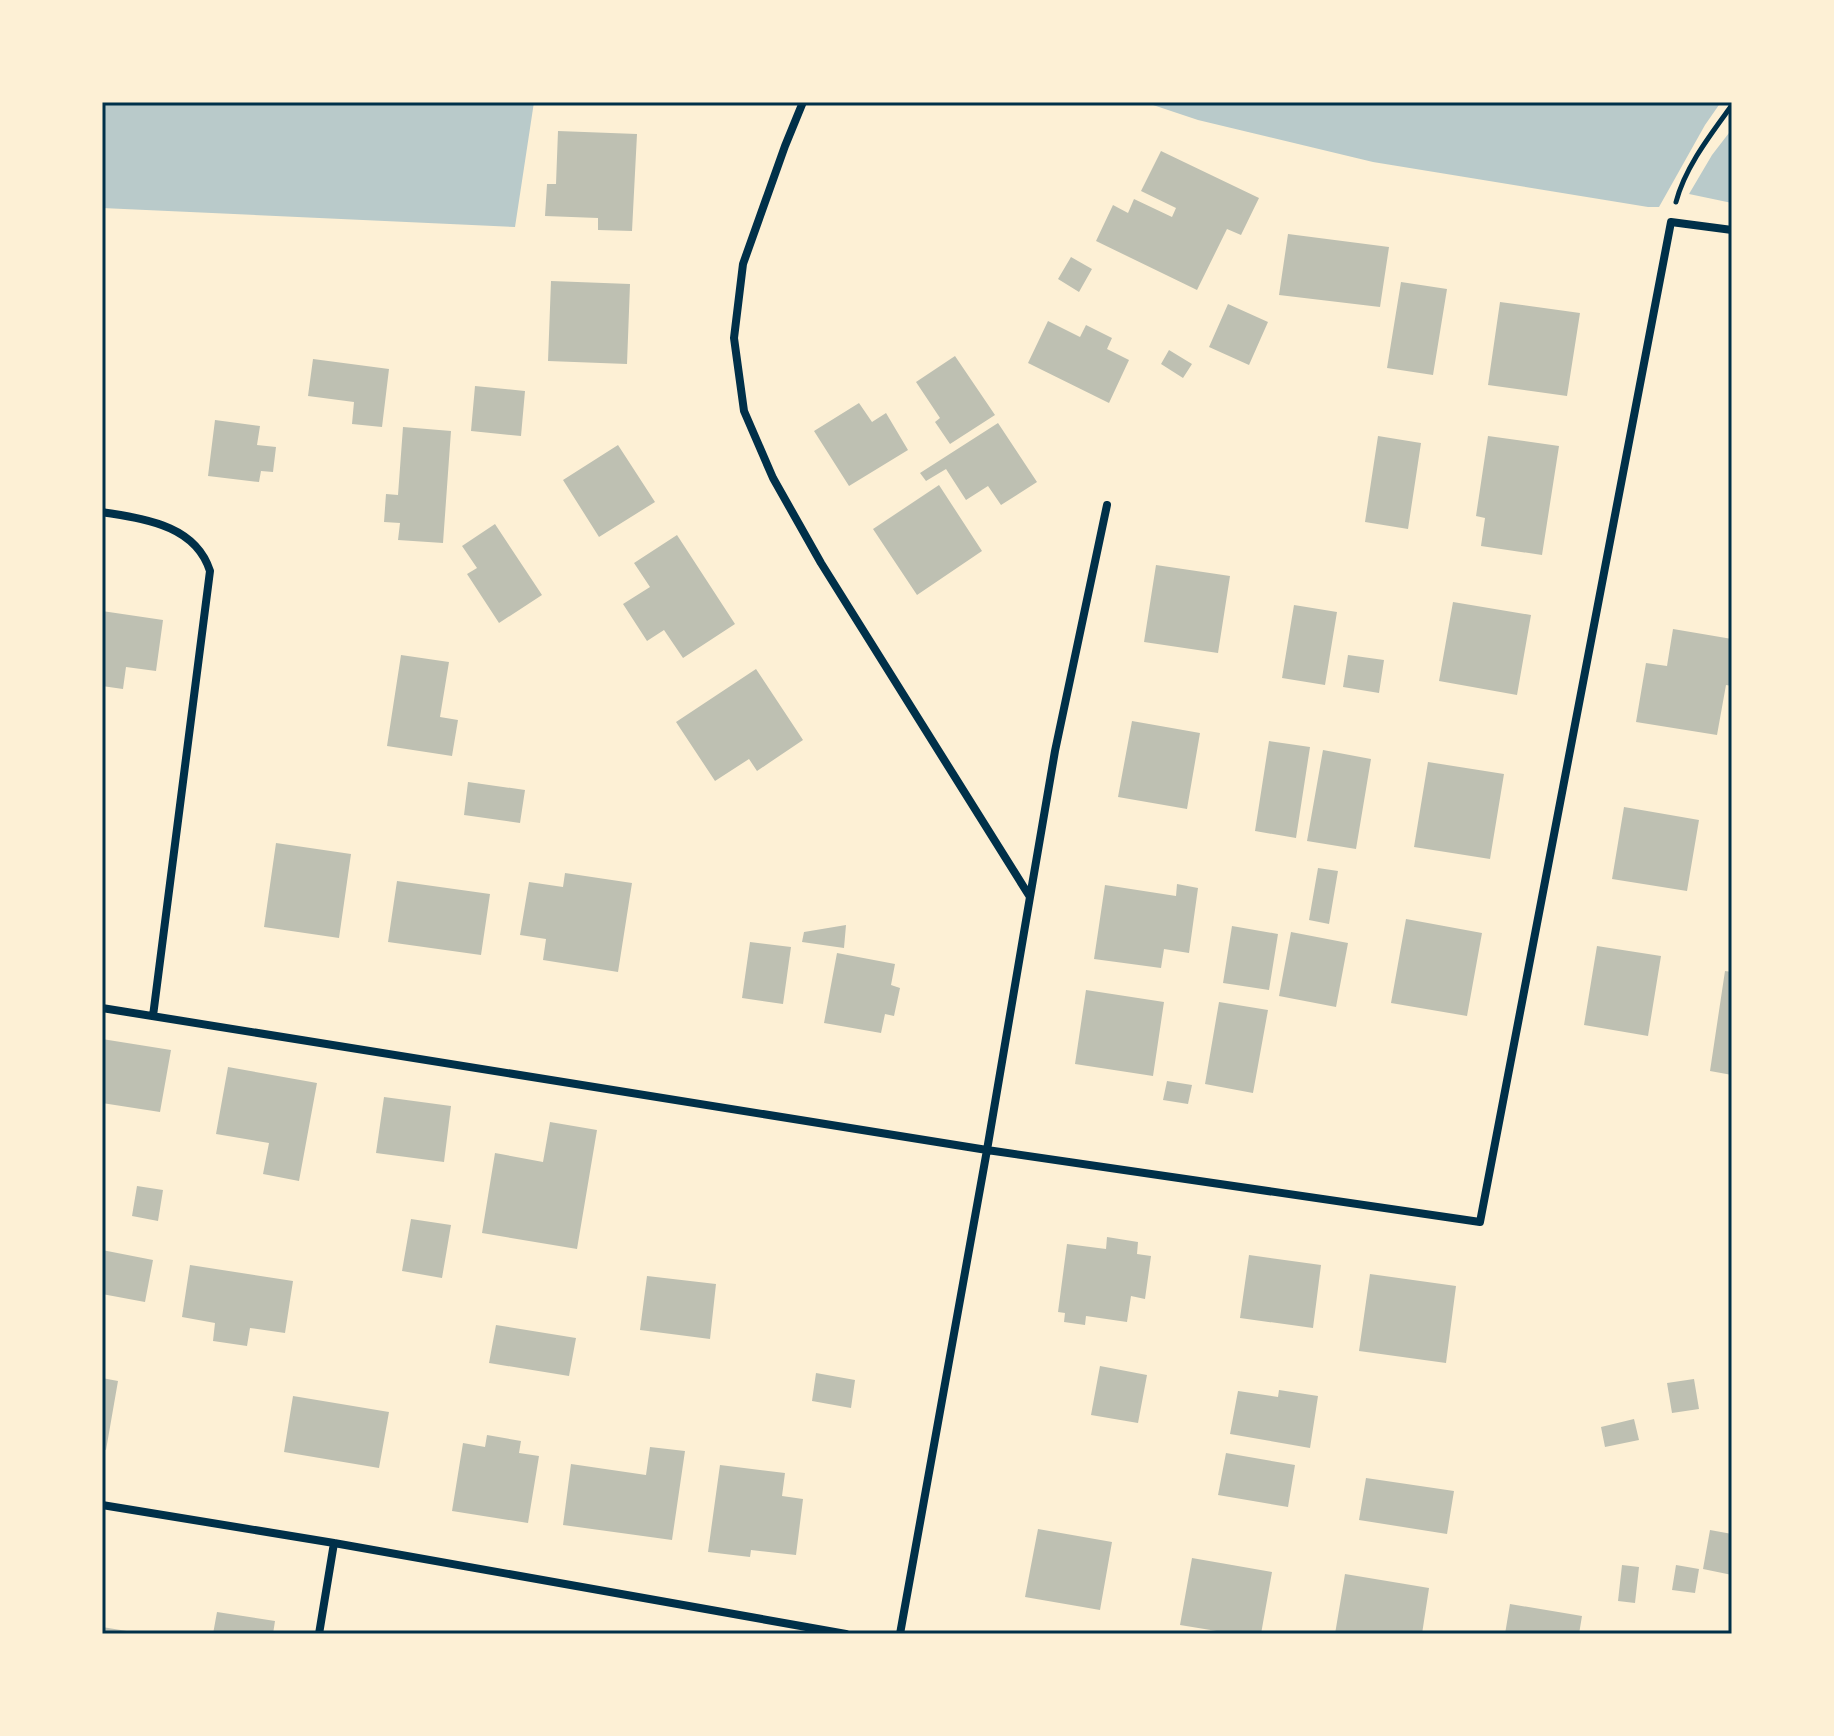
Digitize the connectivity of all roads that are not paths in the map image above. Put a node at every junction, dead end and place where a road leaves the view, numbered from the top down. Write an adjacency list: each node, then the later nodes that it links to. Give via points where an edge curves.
1 (803, 102): 5 (street, via 743,264 734,338 744,411 773,478 821,563)
2 (1732, 230): 8 (street, via 1671,222 1480,1222)
3 (1107, 505): 5 (street)
4 (102, 512): 7 (street, via 152,521 183,535 206,558 210,571)
5 (1030, 897): 8 (street)
6 (102, 1008): 7 (street)
7 (153, 1016): 8 (street)
8 (987, 1150): 13 (street)
9 (102, 1505): 10 (street)
10 (334, 1543): 11 (street); 12 (street)
11 (319, 1634)
12 (846, 1634)
13 (900, 1634)

